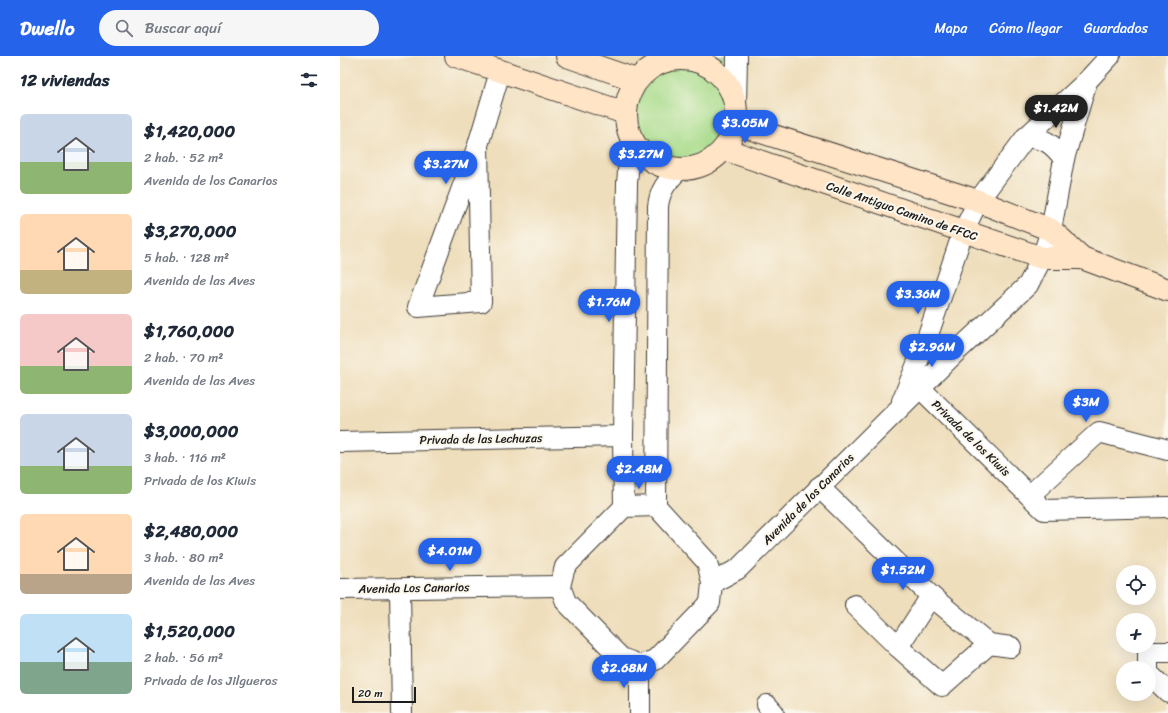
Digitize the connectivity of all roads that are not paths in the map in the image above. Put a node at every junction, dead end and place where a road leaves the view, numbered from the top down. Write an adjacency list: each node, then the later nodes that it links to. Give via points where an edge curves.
1 (456, 56): 6 (main road)
2 (567, 56): 7 (main road)
3 (737, 56): 9 (street)
4 (698, 58): 7 (main road, via 657,63); 9 (main road, via 722,75 731,90)
5 (1095, 65): 10 (street, Avenida de los Canarios); 14 (street, Avenida de los Canarios)
6 (500, 72): 8 (main road); 12 (street)
7 (636, 80): 8 (main road, via 628,95)
8 (625, 113): 11 (main road)
9 (736, 115): 13 (main road); 16 (main road, Calle Antiguo Camino de FFCC)
10 (1026, 137): 14 (street, via 1042,139 1056,147); 16 (street, Avenida de los Canarios)
11 (631, 139): 15 (main road, via 640,153 654,164); 25 (street, via 627,183)
12 (478, 145): 12 (street, via 465,182 418,307 481,302)
13 (724, 149): 15 (main road, via 704,165); 18 (main road, Calle Antiguo Camino de FFCC)
14 (1064, 159): 17 (street, Avenida de los Canarios)
15 (679, 170): 30 (street, via 667,181 659,194 658,206)
16 (978, 201): 17 (main road, Calle Antiguo Camino de FFCC); 18 (street, Avenida de los Canarios)
17 (1051, 230): 19 (street, Avenida de los Canarios); 20 (main road, Calle Antiguo Camino de FFCC)
18 (963, 232): 19 (main road, Calle Antiguo Camino de FFCC); 22 (street, Avenida de los Canarios)
19 (1042, 258): 20 (main road, Calle Antiguo Camino de FFCC); 23 (street, Avenida de los Canarios, via 1028,285)
20 (1082, 258): 21 (main road, Calle Antiguo Camino de FFCC)
21 (1168, 290)
22 (925, 344): 23 (street, via 936,352); 24 (street, Avenida de los Canarios)
23 (954, 354): 24 (street, Avenida de los Canarios)
24 (916, 384): 28 (street, Avenida de los Canarios, via 899,408); 29 (street, Privada de los Kiwis)
25 (623, 436): 26 (street, Privada de las Lechuzas); 31 (street)
26 (340, 442)
27 (1168, 450): 29 (street, via 1099,432)
28 (819, 487): 33 (street, Avenida de los Canarios, via 738,569); 37 (street)
29 (1030, 495): 32 (street, Privada de los Kiwis, via 1044,510)
30 (656, 506): 31 (street); 33 (street, via 707,562)
31 (624, 507): 34 (street, via 565,567)
32 (1168, 507)
33 (712, 583): 44 (street, via 710,603 655,660)
34 (560, 586): 36 (street, Avenida Los Canarios); 44 (street, via 566,602 621,658)
35 (340, 589): 36 (street, Avenida Los Canarios)
36 (400, 589): 47 (street)
37 (931, 596): 39 (street); 41 (street)
38 (855, 605): 41 (street)
39 (989, 644): 40 (street); 41 (street, via 942,686)
40 (1012, 646)
41 (898, 647)
42 (1168, 652): 43 (street, via 1148,652)
43 (1148, 661)
44 (640, 665): 48 (street)
45 (1156, 681): 46 (street)
46 (1168, 692)
47 (402, 713)
48 (640, 713)

